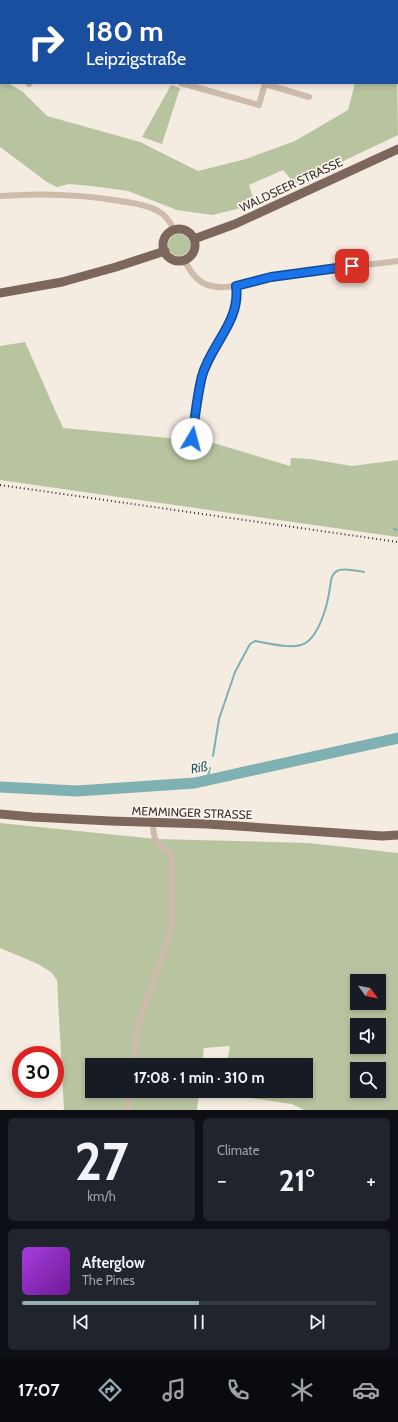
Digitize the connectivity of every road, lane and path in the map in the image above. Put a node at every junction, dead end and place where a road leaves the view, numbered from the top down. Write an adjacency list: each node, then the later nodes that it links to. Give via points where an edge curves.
1 (185, 84): 2 (street, via 259,105)
2 (265, 84): 3 (street)
3 (309, 97)
4 (398, 149): 7 (main road, WALDSEER STRASSE, via 235,224)
5 (0, 196): 6 (street, via 77,195 144,205 164,215)
6 (174, 230): 7 (main road, via 187,231); 8 (main road, via 165,238)
7 (194, 239): 9 (main road, via 192,254)
8 (165, 251): 9 (main road, via 174,260); 12 (main road, via 62,282)
9 (184, 260): 11 (street, via 204,283 223,288)
10 (398, 261): 11 (street, via 291,274)
11 (236, 286): 13 (street, via 238,295 235,312 202,376)
12 (0, 293)
13 (192, 439)
14 (0, 814): 15 (main road, MEMMINGER STRASSE)
15 (153, 823): 17 (main road, MEMMINGER STRASSE, via 207,824); 19 (street, via 154,838 171,854 172,925 137,1029)
16 (398, 835): 17 (main road, MEMMINGER STRASSE)
17 (382, 836): 18 (main road, MEMMINGER STRASSE)
18 (398, 840)
19 (134, 1058)
20 (129, 1098): 21 (street)
21 (128, 1110)

